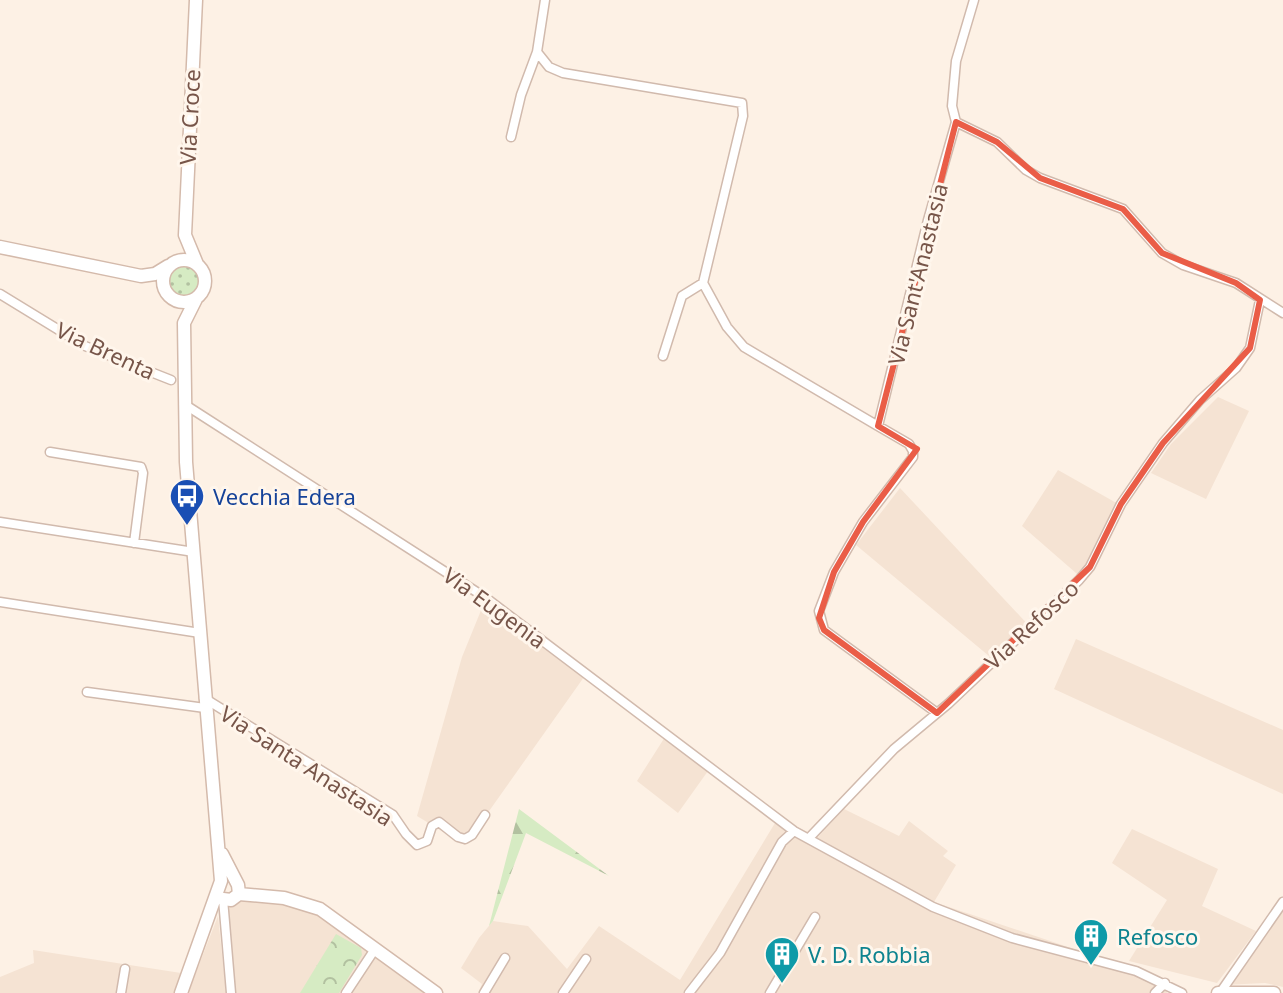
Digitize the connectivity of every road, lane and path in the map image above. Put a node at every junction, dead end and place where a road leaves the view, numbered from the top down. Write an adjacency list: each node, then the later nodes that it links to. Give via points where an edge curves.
1 (196, 0): 7 (main road, Via Croce)
2 (545, 0): 4 (street)
3 (974, 0): 5 (street, via 956,61)
4 (537, 52): 6 (street); 12 (street, via 549,67 563,73 742,103)
5 (956, 122): 16 (street, via 997,142 1040,178 1123,209 1162,253 1236,283); 22 (street, Via Sant'Anastasia)
6 (511, 137)
7 (185, 235): 9 (main road, Via Croce); 10 (main road, Via Croce)
8 (0, 247): 11 (main road)
9 (197, 264): 10 (main road, via 185,259); 15 (main road, Via Croce, via 205,282)
10 (170, 265): 11 (main road); 14 (main road, Via Croce, via 163,277)
11 (141, 276): 14 (main road)
12 (703, 283): 19 (street, via 682,296); 22 (street, via 744,347)
13 (0, 294): 20 (street, Via Brenta, via 85,346)
14 (169, 296): 15 (main road, via 183,303); 18 (main road)
15 (196, 299): 18 (main road)
16 (1260, 300): 17 (street); 32 (street, Via Refosco, via 1250,348 1163,443 1121,504 1090,567)
17 (1283, 313)
18 (184, 323): 21 (main road)
19 (663, 356)
20 (171, 380)
21 (184, 404): 27 (main road); 34 (street, Via Eugenia, via 486,598)
22 (878, 426): 32 (street, via 909,444 913,457 863,522 834,572 819,618 824,630)
23 (50, 452): 26 (street, via 141,467)
24 (0, 522): 25 (street); 26 (street)
25 (0, 530)
26 (134, 543): 27 (street)
27 (194, 552): 29 (main road)
28 (0, 602): 29 (street)
29 (200, 633): 31 (main road)
30 (87, 692): 31 (street)
31 (205, 703): 33 (street, Via Santa Anastasia, via 393,815 417,845 427,841 439,822 465,839); 36 (main road, via 218,843)
32 (937, 713): 35 (street, Via Refosco, via 894,749)
33 (485, 815)
34 (794, 831): 35 (street); 51 (street, via 782,842 720,953)
35 (810, 837): 43 (street, via 933,907 1012,938 1136,971)
36 (229, 890): 39 (main road, via 320,909); 45 (main road, via 211,914); 46 (street, via 225,920)
37 (1283, 902): 55 (street)
38 (815, 917): 52 (street)
39 (375, 949): 47 (street); 48 (main road)
40 (505, 958): 49 (street)
41 (586, 959): 50 (street)
42 (125, 969): 44 (street)
43 (1169, 988): 53 (street); 54 (street)
44 (121, 993)
45 (181, 993)
46 (231, 993)
47 (346, 993)
48 (436, 993)
49 (484, 993)
50 (563, 993)
51 (689, 993)
52 (770, 993)
53 (1155, 993)
54 (1182, 993)
55 (1219, 993): 56 (main road)
56 (1274, 993)

